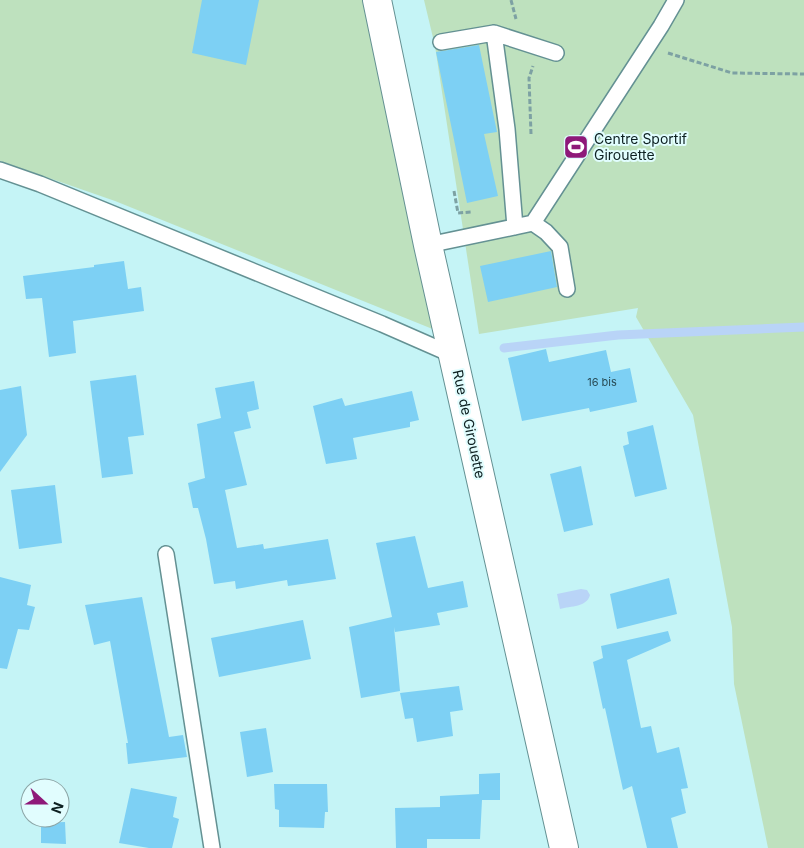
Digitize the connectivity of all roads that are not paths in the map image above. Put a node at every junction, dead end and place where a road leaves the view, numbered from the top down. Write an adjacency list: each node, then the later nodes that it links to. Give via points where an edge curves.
1 (377, 0): 9 (street, Rue de Girouette)
2 (676, 0): 7 (lane)
3 (494, 33): 4 (lane); 5 (lane); 8 (lane, via 507,129)
4 (441, 42)
5 (556, 53)
6 (0, 170): 11 (lane, via 354,312)
7 (533, 223): 8 (lane); 10 (lane, via 560,247)
8 (515, 227): 9 (lane)
9 (428, 245): 11 (street, Rue de Girouette)
10 (567, 289)
11 (454, 356): 14 (street, Rue de Girouette)
12 (166, 554): 13 (lane)
13 (212, 848)
14 (564, 848)

